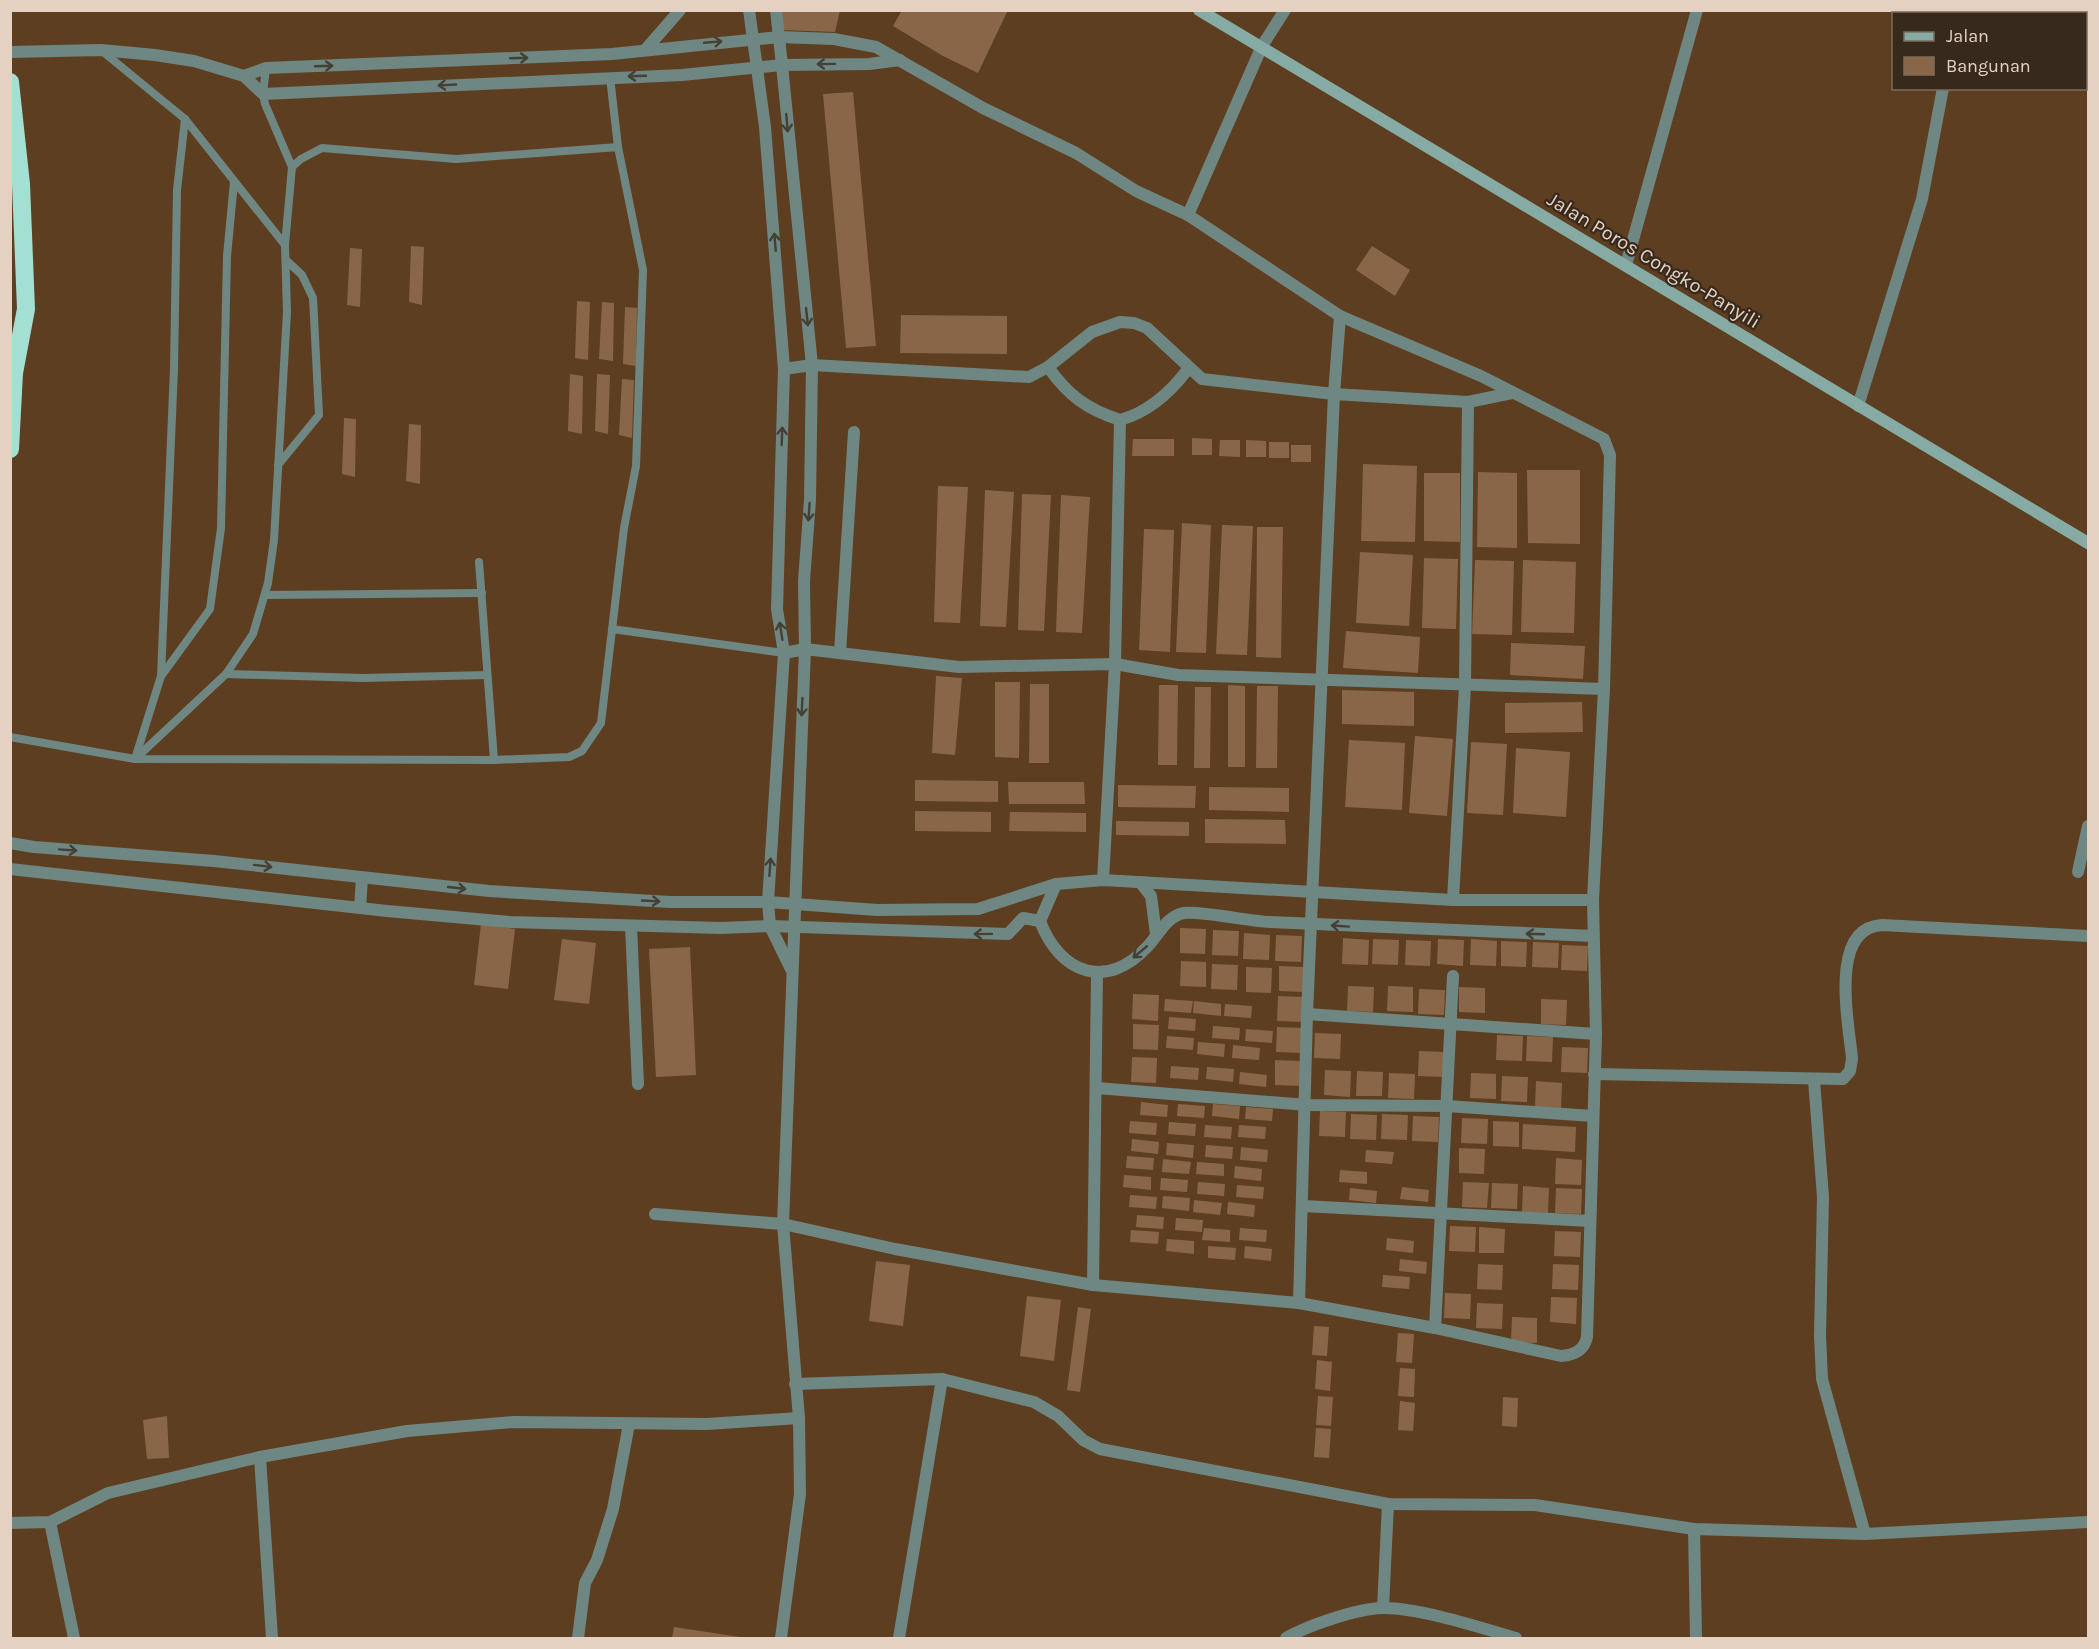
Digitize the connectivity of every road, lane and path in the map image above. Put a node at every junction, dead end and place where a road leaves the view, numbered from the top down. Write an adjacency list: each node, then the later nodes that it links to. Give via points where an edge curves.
1 (680, 10): 10 (street)
2 (750, 10): 8 (street)
3 (776, 10): 7 (street)
4 (1199, 10): 9 (main road, Jalan Poros Congko-Panyili)
5 (1285, 10): 9 (street)
6 (1697, 10): 30 (street)
7 (779, 36): 8 (street); 14 (street, via 834,39 876,47); 15 (street)
8 (753, 39): 10 (street, one-way to 8); 17 (street)
9 (1262, 46): 27 (street); 30 (main road, Jalan Poros Congko-Panyili)
10 (646, 49): 13 (street)
11 (101, 50): 12 (street); 18 (street, via 195,61); 23 (lane)
12 (10, 52)
13 (612, 54): 16 (street, one-way to 13); 19 (street)
14 (900, 60): 15 (street, one-way to 15); 27 (street, via 983,108 1076,153 1136,191)
15 (783, 65): 17 (street); 32 (street, one-way to 32)
16 (266, 68): 18 (street); 22 (lane)
17 (759, 68): 19 (street, one-way to 19); 34 (street, one-way to 17)
18 (244, 76): 22 (street)
19 (610, 77): 22 (street, one-way to 22); 24 (lane)
20 (10, 82): 36 (highway, via 21,184 26,309)
21 (1943, 90): 40 (street, via 1922,199)
22 (263, 94): 25 (lane)
23 (185, 119): 26 (lane); 56 (lane, via 177,190)
24 (618, 147): 25 (lane, via 456,159 322,148); 49 (lane, via 643,270 636,466)
25 (292, 167): 28 (lane)
26 (234, 182): 28 (lane); 56 (lane, via 227,256 221,528 210,609)
27 (1188, 215): 31 (street)
28 (285, 245): 29 (lane)
29 (286, 260): 44 (lane); 44 (lane, via 302,275 313,298 319,415)
30 (1626, 265): 40 (main road, Jalan Poros Congko-Panyili)
31 (1340, 316): 37 (street); 38 (street)
32 (812, 365): 33 (street, via 1018,378); 34 (street); 50 (street, one-way to 50)
33 (1048, 367): 35 (street, via 1092,332 1120,322 1147,328); 41 (street, via 1067,393)
34 (784, 369): 51 (street, one-way to 34, via 777,609)
35 (1188, 369): 38 (street, via 1202,380); 41 (street, via 1145,411)
36 (12, 373): 43 (highway)
37 (1512, 393): 39 (street); 59 (street, via 1594,432 1608,448)
38 (1334, 394): 39 (street); 57 (street)
39 (1468, 402): 58 (street)
40 (1858, 406): 45 (main road, Jalan Poros Congko-Panyili)
41 (1120, 420): 53 (street)
42 (854, 432): 52 (street)
43 (10, 449)
44 (279, 465): 48 (lane, via 274,540)
45 (2088, 543)
46 (479, 562): 47 (lane)
47 (482, 593): 48 (lane); 55 (lane)
48 (265, 595): 54 (lane, via 252,634)
49 (612, 629): 51 (lane); 62 (lane, via 601,723 582,751 569,757)
50 (805, 649): 51 (street); 52 (street); 75 (street, one-way to 75)
51 (784, 653): 74 (street, one-way to 51)
52 (840, 653): 53 (street, via 958,667)
53 (1115, 664): 57 (street, via 1178,675); 68 (street)
54 (226, 674): 55 (lane, via 363,678); 61 (lane)
55 (487, 675): 62 (lane)
56 (161, 676): 61 (lane)
57 (1322, 680): 58 (street); 71 (street)
58 (1465, 686): 59 (street); 72 (street)
59 (1604, 689): 73 (street)
60 (10, 737): 61 (lane)
61 (135, 759): 62 (lane)
62 (494, 760)
63 (2088, 826): 66 (street)
64 (10, 843): 67 (street, one-way to 67)
65 (10, 869): 76 (street)
66 (2078, 872)
67 (362, 878): 74 (street, one-way to 74, via 501,892 670,902); 76 (street)
68 (1104, 880): 69 (street); 70 (street)
69 (1140, 882): 71 (street); 82 (street, via 1151,896)
70 (1056, 884): 75 (street, via 978,909 877,910); 77 (street)
71 (1314, 892): 72 (street); 78 (street)
72 (1453, 900): 73 (street)
73 (1593, 900): 83 (street)
74 (768, 902): 75 (street); 80 (street)
75 (796, 904): 81 (street)
76 (360, 908): 79 (street, via 510,922)
77 (1040, 921): 81 (street, one-way to 81, via 1023,918 1008,934); 86 (street, via 1059,955 1081,970)
78 (1312, 924): 82 (street, via 1186,913 1175,916); 83 (street, one-way to 78); 88 (street)
79 (630, 926): 80 (street); 93 (street)
80 (770, 926): 81 (street); 85 (street)
81 (794, 927): 85 (street)
82 (1156, 934): 86 (street, one-way to 86, via 1148,946 1126,963)
83 (1593, 936): 90 (street)
84 (2088, 936): 92 (street, via 1872,926 1851,944 1845,967 1850,1071 1843,1079)
85 (792, 970): 102 (street)
86 (1097, 973): 94 (street)
87 (1453, 976): 89 (street)
88 (1307, 1014): 89 (street); 95 (street)
89 (1451, 1024): 90 (street); 96 (street)
90 (1596, 1034): 91 (street)
91 (1594, 1074): 92 (street); 97 (street)
92 (1814, 1080): 116 (street, via 1822,1197 1822,1378)
93 (638, 1084)
94 (1097, 1088): 95 (street); 103 (street)
95 (1307, 1105): 96 (street); 98 (street)
96 (1447, 1106): 97 (street); 99 (street)
97 (1593, 1116): 101 (street)
98 (1303, 1206): 99 (street); 104 (street)
99 (1441, 1213): 101 (street); 105 (street)
100 (655, 1214): 102 (street)
101 (1590, 1221): 105 (street, via 1587,1337 1573,1355 1561,1356)
102 (783, 1224): 103 (street); 107 (street)
103 (1093, 1286): 104 (street)
104 (1299, 1303): 105 (street)
105 (1435, 1328)
106 (942, 1379): 107 (street); 111 (street, via 1034,1402 1059,1416 1083,1440 1100,1449); 122 (street)
107 (795, 1384): 108 (street)
108 (799, 1418): 109 (street); 121 (street, via 800,1494)
109 (628, 1424): 110 (street, via 514,1422 407,1431); 120 (street, via 614,1509 585,1583)
110 (260, 1457): 112 (street, via 108,1494); 119 (street)
111 (1388, 1503): 115 (street, via 1534,1505); 117 (street)
112 (50, 1522): 114 (street); 118 (street)
113 (2088, 1522): 116 (street)
114 (10, 1523)
115 (1694, 1529): 116 (street); 125 (street)
116 (1865, 1534)
117 (1383, 1608): 123 (street, via 1357,1612); 124 (street)
118 (74, 1638)
119 (272, 1638)
120 (578, 1638)
121 (781, 1638)
122 (899, 1638)
123 (1286, 1638)
124 (1516, 1638)
125 (1696, 1638)

